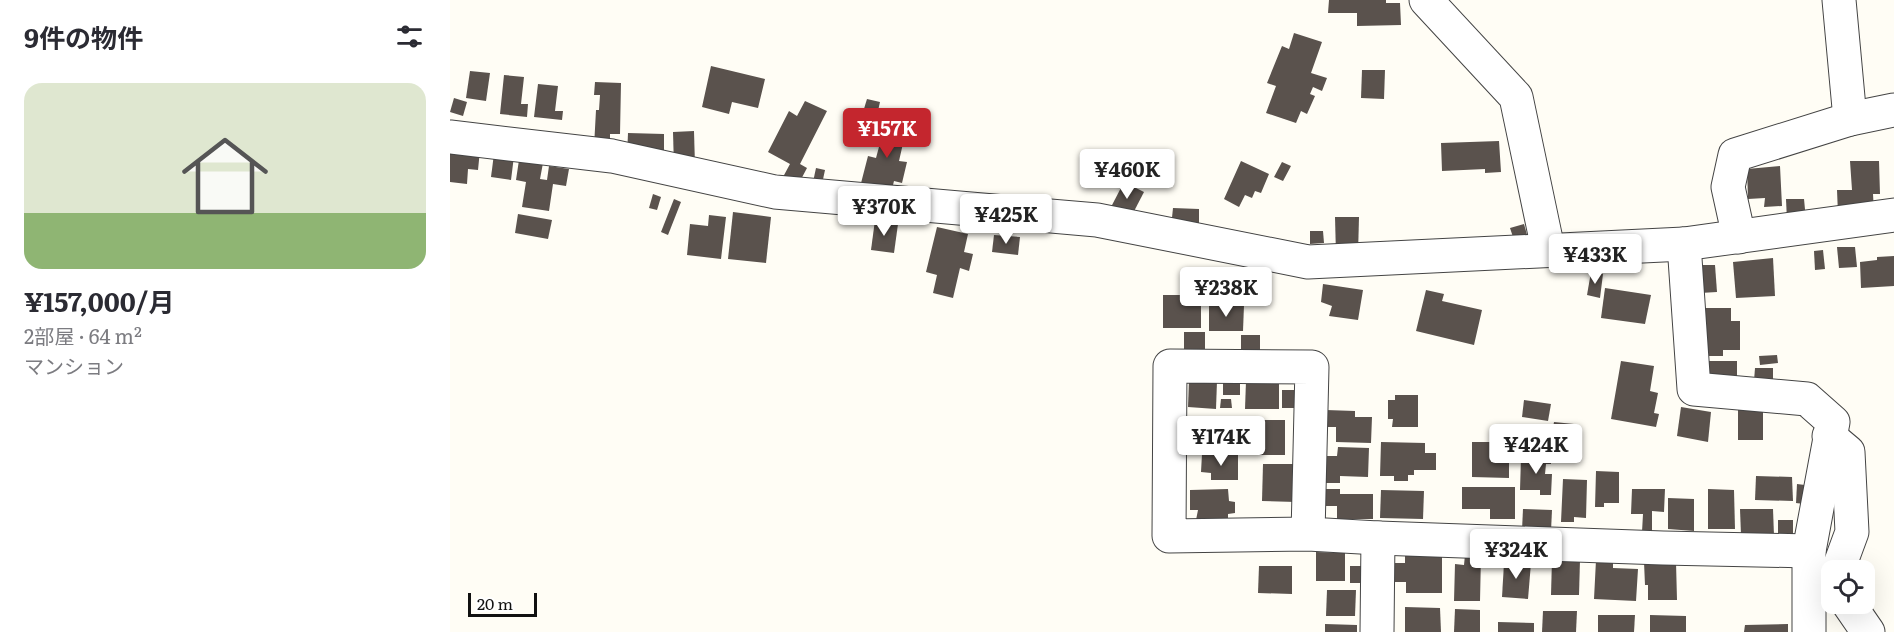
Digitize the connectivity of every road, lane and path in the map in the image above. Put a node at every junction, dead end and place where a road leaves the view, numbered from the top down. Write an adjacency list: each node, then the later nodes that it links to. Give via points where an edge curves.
1 (1426, 0): 9 (street, via 1516,97)
2 (1839, 0): 4 (street)
3 (1894, 110): 4 (street)
4 (1850, 119): 7 (street, via 1735,155 1728,187)
5 (450, 137): 9 (street, via 612,156 775,192 1097,220 1308,262)
6 (1894, 215): 7 (street)
7 (1739, 237): 8 (street)
8 (1684, 244): 9 (street); 10 (street, via 1694,389 1807,399 1833,422)
9 (1548, 249)
10 (1829, 436): 13 (street); 14 (street, via 1848,452 1852,532)
11 (1308, 534): 11 (street, via 1169,536 1170,366 1312,367); 12 (street)
12 (1378, 538): 13 (street); 16 (street)
13 (1809, 551): 17 (street)
14 (1842, 560)
15 (1856, 614): 18 (street)
16 (1377, 632)
17 (1809, 632)
18 (1868, 632)

